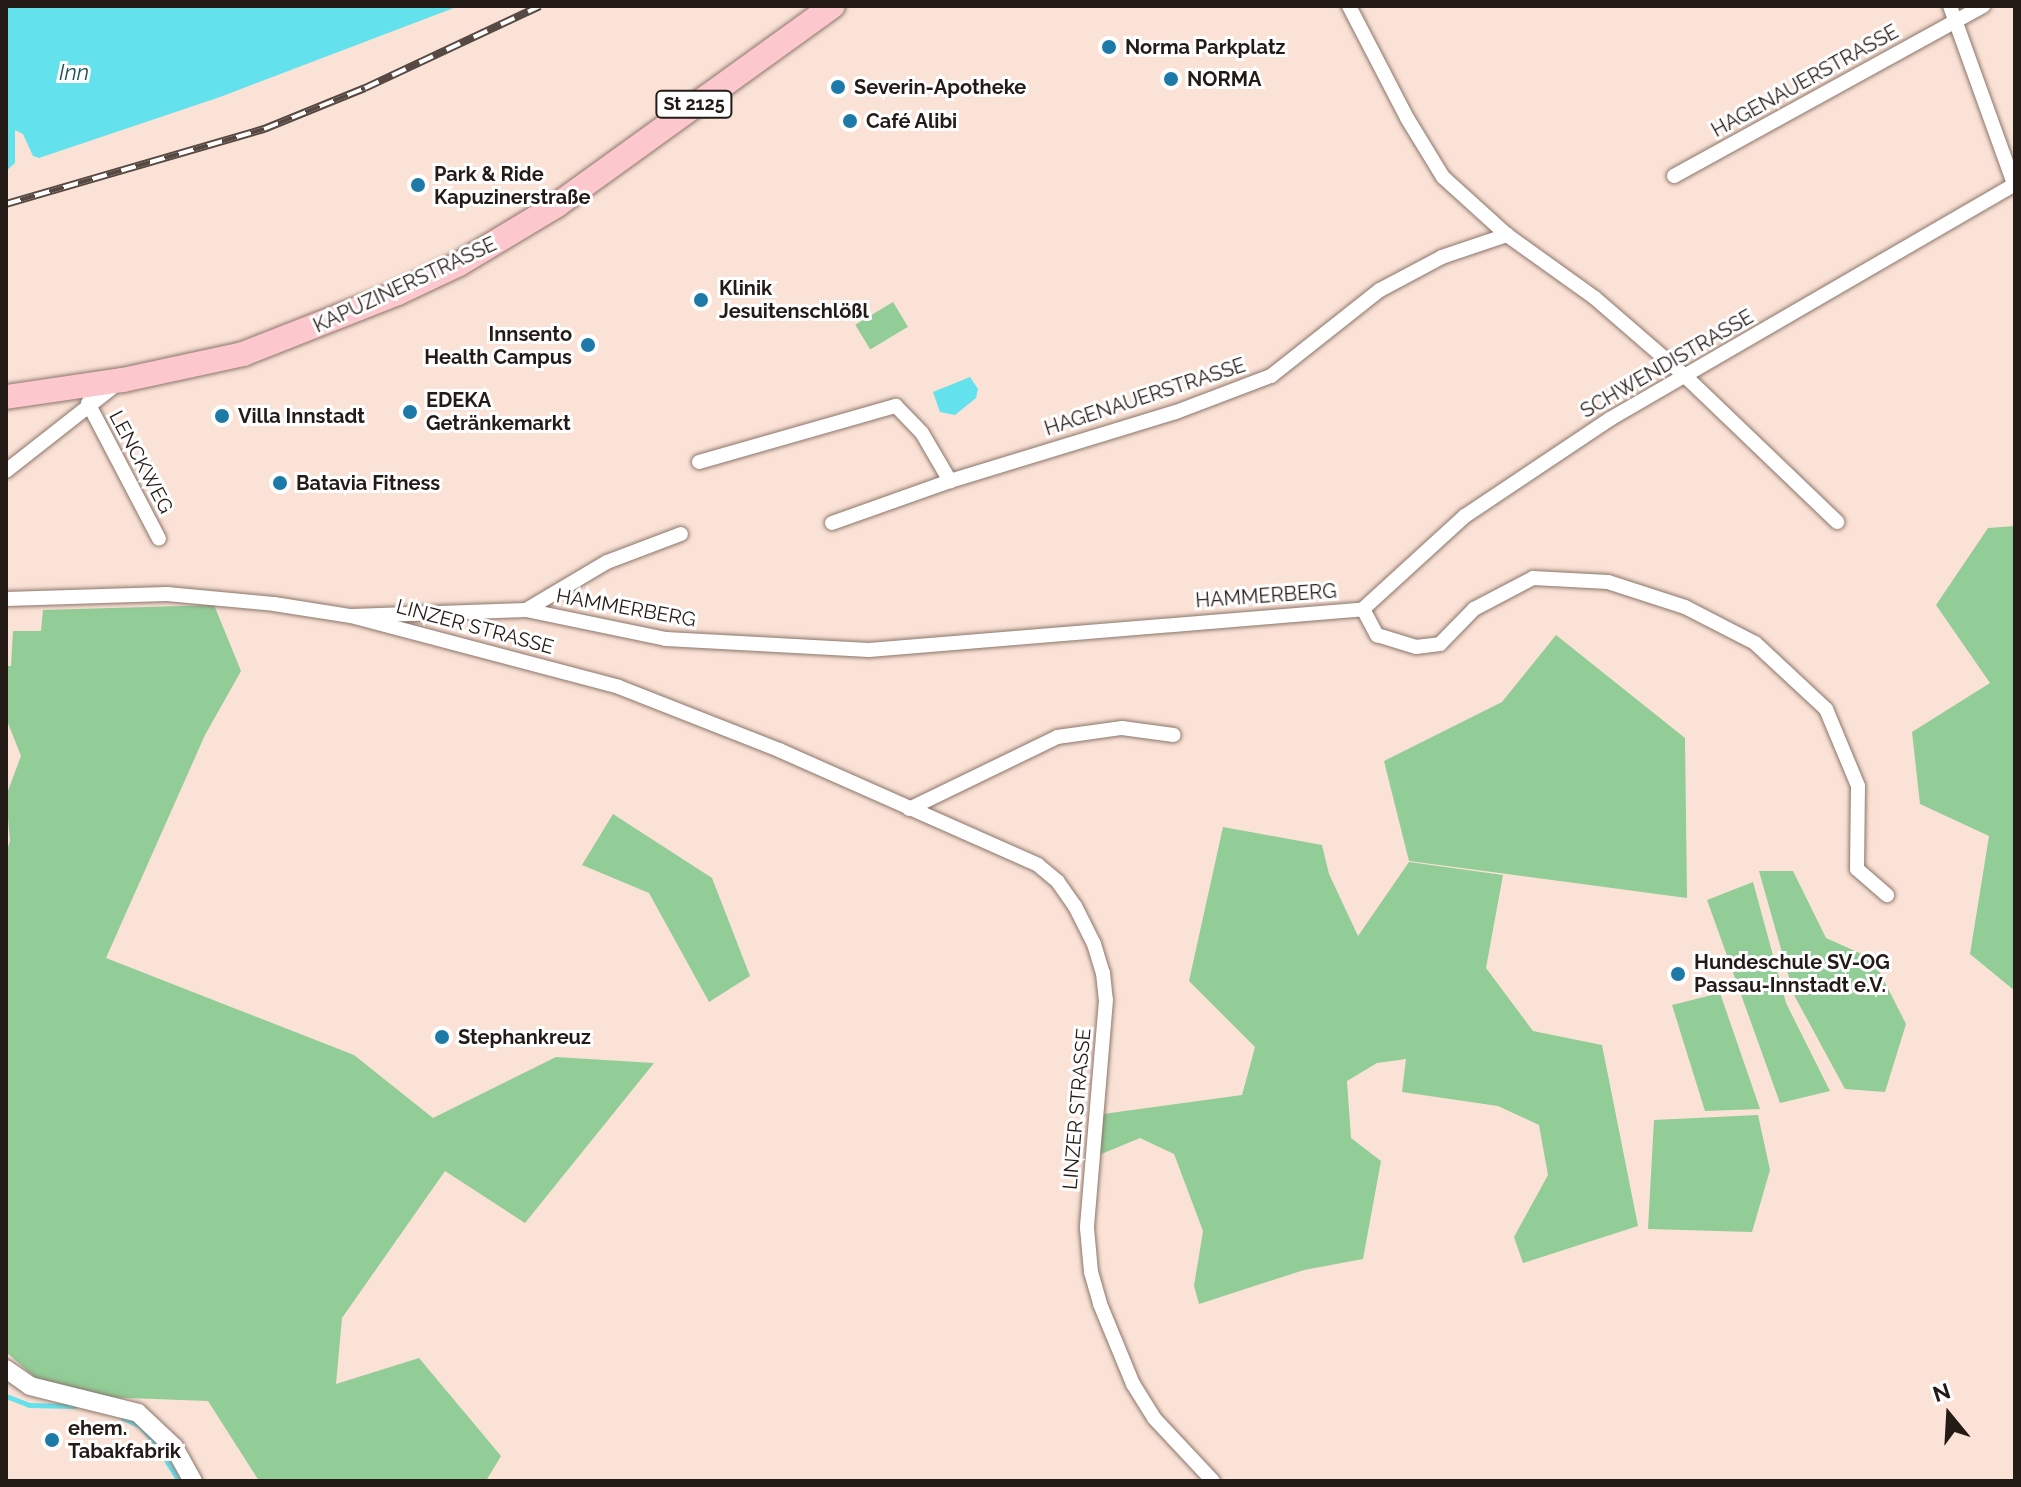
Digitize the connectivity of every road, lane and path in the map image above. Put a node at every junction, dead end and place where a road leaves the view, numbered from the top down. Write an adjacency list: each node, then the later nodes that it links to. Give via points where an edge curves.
1 (833, 6): 9 (main road, KAPUZINERSTRASSE / St 2125, via 557,205 459,264 280,342)
2 (1349, 6): 7 (street, via 1443,177)
3 (1983, 6): 4 (street, HAGENAUERSTRASSE)
4 (1953, 13): 5 (street, HAGENAUERSTRASSE); 6 (street)
5 (1674, 176)
6 (2015, 185): 8 (street, SCHWENDISTRASSE)
7 (1507, 235): 8 (street, via 1595,298); 14 (street, HAGENAUERSTRASSE, via 1442,257 1380,290 1271,376 1176,412)
8 (1685, 376): 15 (street); 20 (street, SCHWENDISTRASSE, via 1465,516)
9 (123, 380): 10 (main road, KAPUZINERSTRASSE / St 2125); 11 (street, LENCKWEG)
10 (6, 397)
11 (88, 403): 13 (street, LENCKWEG); 18 (street, LENCKWEG)
12 (699, 462): 14 (street, via 896,406 922,433)
13 (6, 471)
14 (950, 481): 16 (street, HAGENAUERSTRASSE)
15 (1837, 522)
16 (832, 523)
17 (681, 534): 21 (street, HAMMERBERG, via 607,562)
18 (159, 539)
19 (6, 599): 22 (street, LINZER STRASSE, via 167,594)
20 (1363, 609): 21 (street, HAMMERBERG, via 869,650 666,639); 25 (street, HAMMERBERG, via 1377,635 1416,647 1440,644 1474,609 1533,578 1608,582 1685,607 1755,643 1826,709 1858,786 1857,869)
21 (526, 610): 22 (street, HAMMERBERG)
22 (351, 616): 24 (street, LINZER STRASSE, via 619,687)
23 (1174, 735): 24 (street, via 1122,728 1057,737)
24 (909, 809): 28 (street, LINZER STRASSE, via 1038,865 1058,882 1094,944 1106,1000 1087,1228 1091,1272 1133,1384 1154,1418)
25 (1887, 895)
26 (6, 1369): 27 (street, via 30,1386 138,1413 174,1447)
27 (193, 1481)
28 (1213, 1481)

